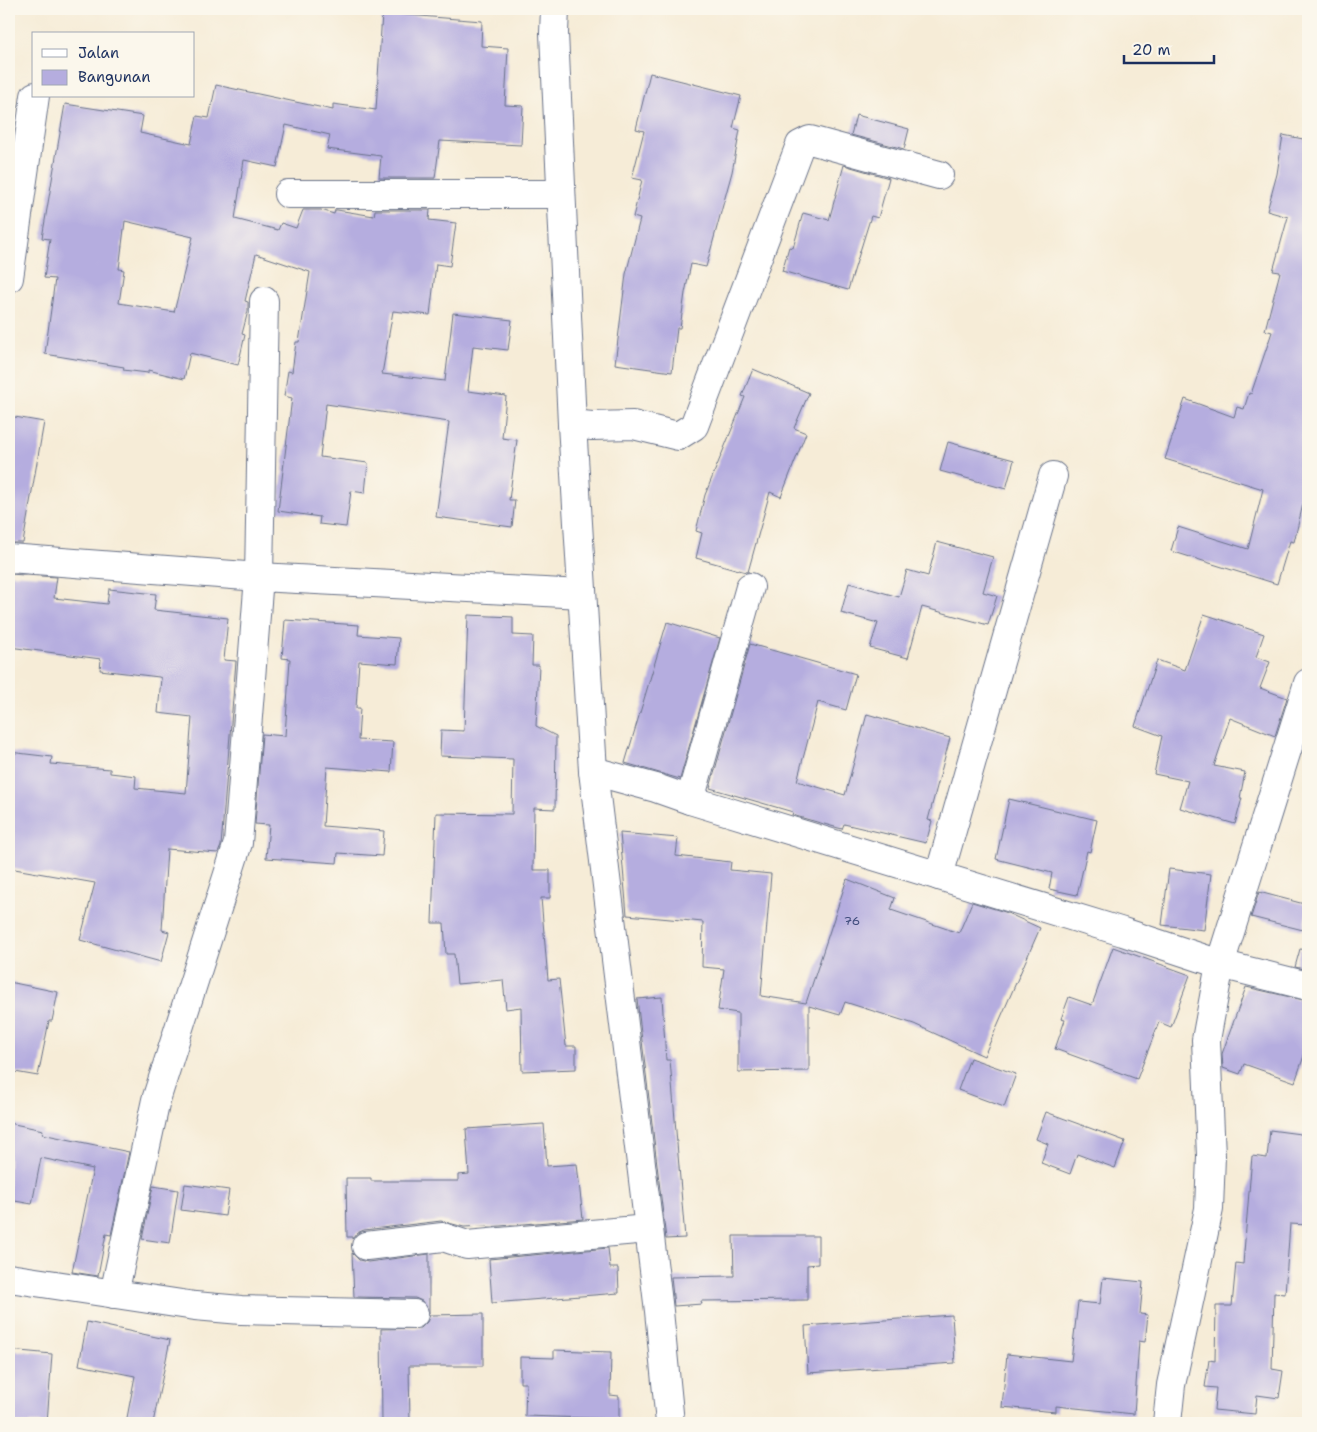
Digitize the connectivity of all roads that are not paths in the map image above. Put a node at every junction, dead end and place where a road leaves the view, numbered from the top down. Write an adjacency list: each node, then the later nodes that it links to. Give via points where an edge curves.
1 (555, 9): 5 (street)
2 (35, 98): 6 (street)
3 (939, 175): 8 (street, via 810,140 800,145 694,426 678,436 633,425)
4 (288, 194): 5 (street)
5 (561, 194): 8 (street)
6 (9, 278)
7 (264, 301): 11 (street)
8 (582, 425): 13 (street)
9 (1053, 476): 17 (street)
10 (9, 558): 11 (street)
11 (260, 577): 13 (street); 23 (street, via 238,843 156,1100)
12 (750, 587): 16 (street)
13 (582, 594): 15 (street)
14 (1308, 683): 18 (street)
15 (603, 774): 16 (street); 20 (street)
16 (690, 800): 17 (street)
17 (939, 876): 18 (street)
18 (1220, 964): 19 (street); 26 (street, via 1206,1040 1211,1156 1209,1209 1171,1385)
19 (1308, 986)
20 (648, 1229): 21 (street, via 467,1244 443,1236); 25 (street)
21 (366, 1246)
22 (9, 1278): 23 (street)
23 (114, 1294): 24 (street, via 242,1310)
24 (414, 1314)
25 (670, 1423)
26 (1167, 1423)

